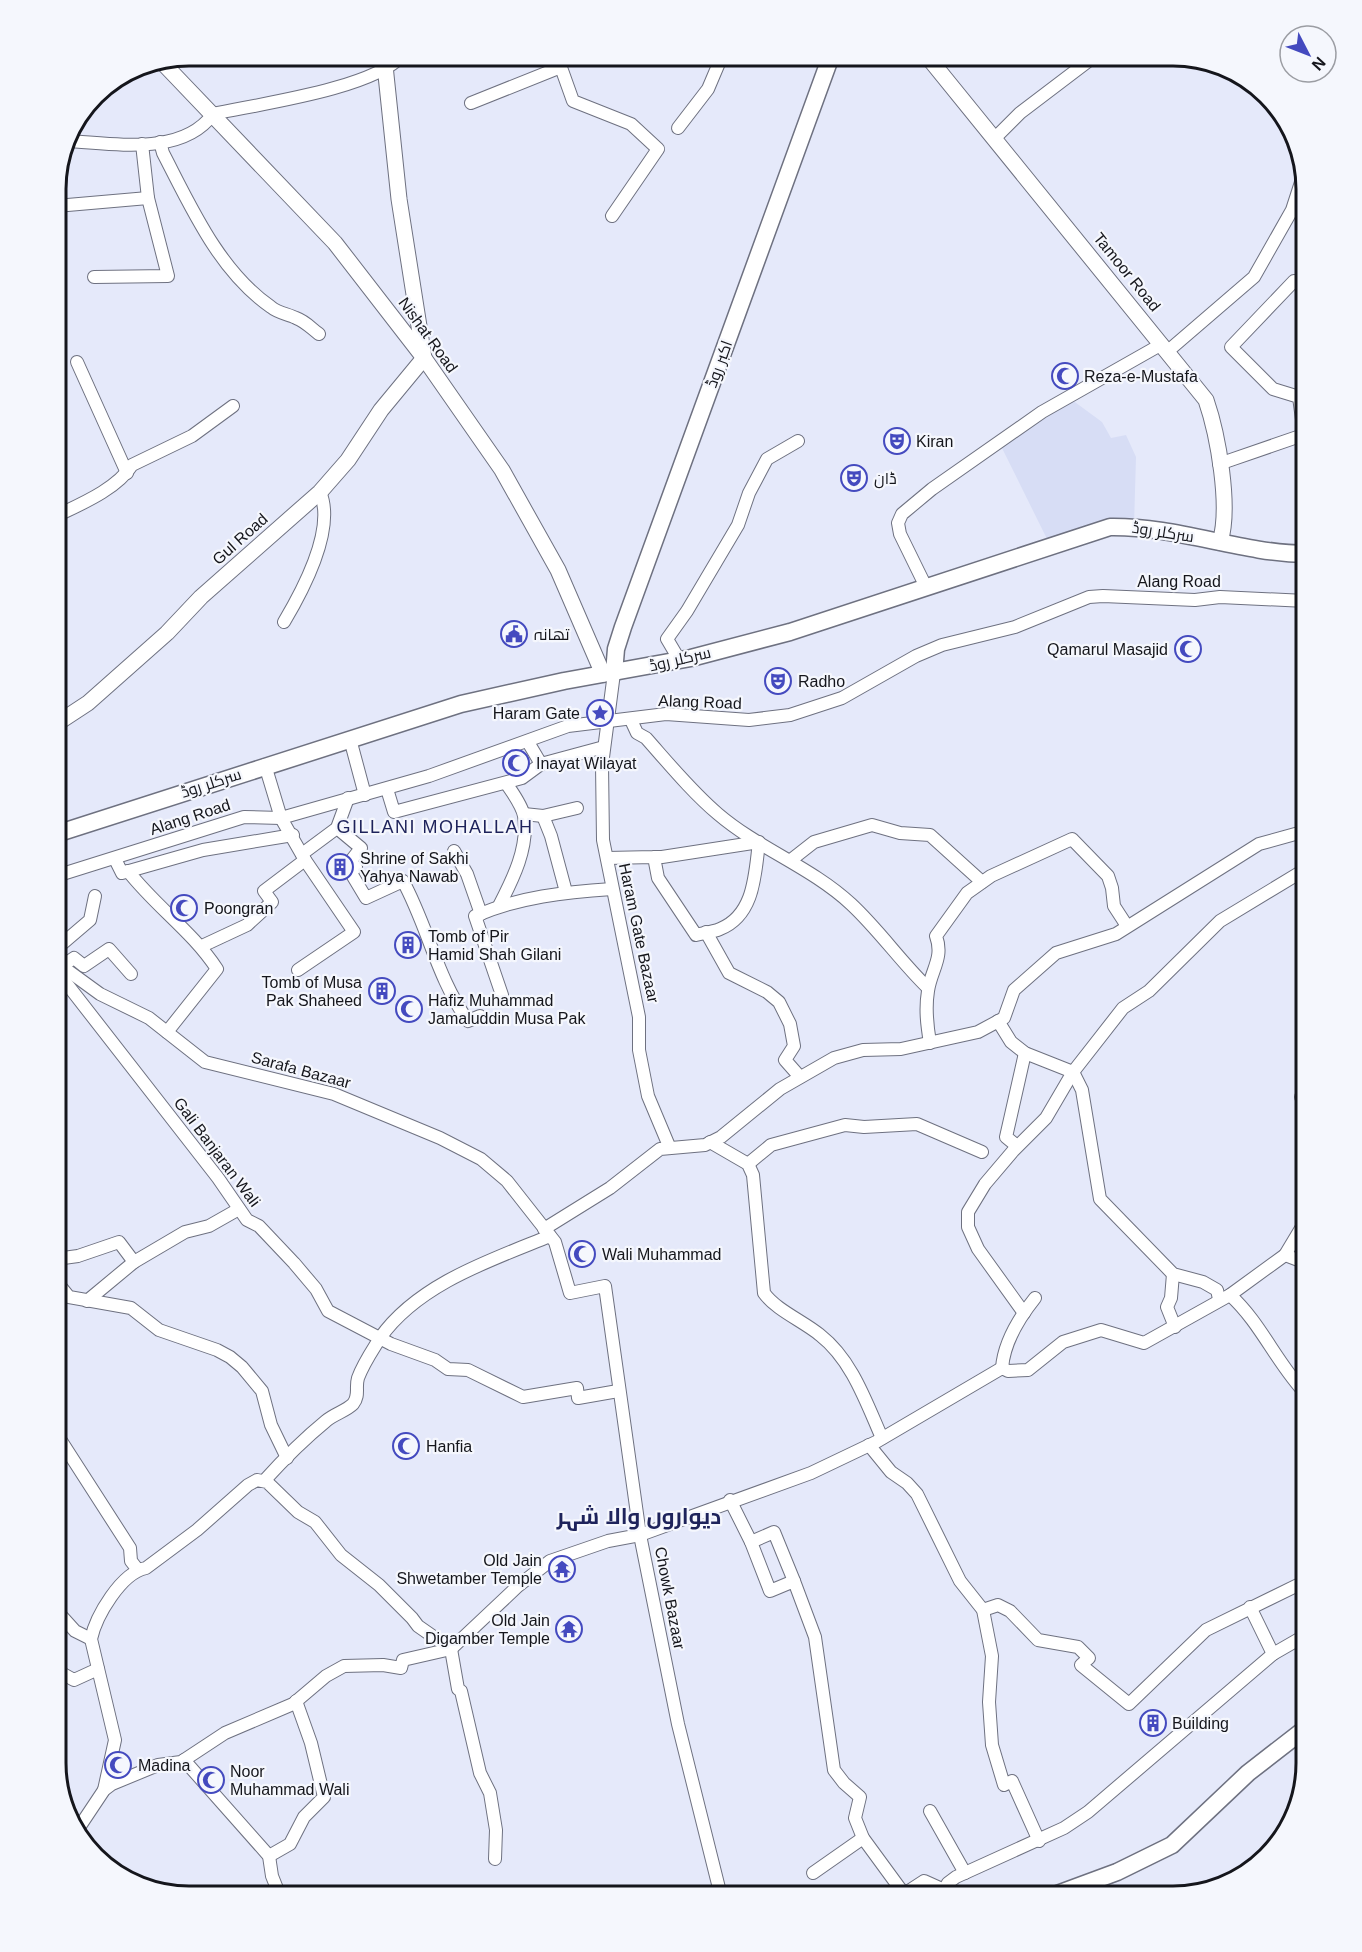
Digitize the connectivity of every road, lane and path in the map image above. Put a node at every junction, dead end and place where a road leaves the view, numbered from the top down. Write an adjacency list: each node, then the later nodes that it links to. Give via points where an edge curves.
1 (375, 66): 11 (street, via 308,96)
2 (384, 66): 25 (street, via 399,200)
3 (549, 66): 10 (street)
4 (562, 66): 20 (street, via 573,101 631,124 658,150)
5 (718, 66): 12 (street, via 708,89)
6 (827, 66): 41 (main road, اکبر روڈ)
7 (942, 66): 13 (street, Tamoor Road)
8 (1082, 66): 13 (street, via 1020,113)
9 (168, 68): 11 (street, Nishat Road)
10 (471, 103)
11 (213, 114): 15 (street, via 205,125 180,139); 25 (street, Nishat Road, via 335,243)
12 (678, 128)
13 (995, 138): 24 (street, Tamoor Road)
14 (76, 141): 16 (street)
15 (160, 142): 16 (street); 23 (street, via 198,219 245,285 272,309 299,318)
16 (142, 144): 17 (street)
17 (148, 198): 19 (street); 21 (street, via 168,276)
18 (1296, 198): 24 (street, via 1254,277)
19 (66, 205)
20 (612, 216)
21 (94, 277)
22 (1294, 281): 27 (street, via 1231,347 1273,389)
23 (319, 334)
24 (1165, 347): 31 (street, Tamoor Road, via 1206,400 1215,425); 37 (street, via 1042,412 902,514 898,523 900,534)
25 (424, 358): 33 (street, Gul Road); 41 (street, Nishat Road, via 508,480)
26 (77, 362): 32 (street)
27 (1296, 396)
28 (233, 406): 32 (street, via 192,436 132,465)
29 (1296, 437): 31 (street)
30 (798, 441): 40 (street, via 767,459 738,525 667,639)
31 (1219, 464): 35 (street, Tamoor Road, via 1225,522)
32 (127, 473): 34 (street)
33 (320, 492): 39 (street, via 324,502 320,540 305,586); 42 (street, Gul Road, via 201,597 167,633 88,703)
34 (66, 511)
35 (1220, 542): 36 (main road, سرکلر روڈ); 37 (main road, سرکلر روڈ, via 1145,526 1110,527)
36 (1296, 553)
37 (926, 587): 40 (main road, سرکلر روڈ, via 790,632)
38 (1296, 600): 43 (street, Alang Road, via 1089,597 1015,627 942,645 842,698 790,715 749,720 666,714)
39 (284, 622)
40 (680, 661): 41 (main road, سرکلر روڈ)
41 (609, 674): 44 (street, Haram Gate Bazaar); 45 (main road, سرکلر روڈ, via 461,704)
42 (66, 717)
43 (631, 720): 44 (street, Alang Road); 63 (street, via 637,733 718,815)
44 (608, 723): 46 (street, Alang Road, via 568,726); 47 (street, Haram Gate Bazaar)
45 (350, 739): 49 (main road, سرکلر روڈ); 52 (street)
46 (528, 741): 48 (street); 51 (street, Alang Road)
47 (604, 747): 48 (street); 68 (street, Haram Gate Bazaar, via 603,829)
48 (542, 764): 50 (street, via 522,778)
49 (265, 765): 57 (street); 60 (main road, سرکلر روڈ)
50 (506, 783): 51 (street, via 394,812); 55 (street)
51 (387, 789): 52 (street, Alang Road)
52 (365, 795): 53 (street, Alang Road)
53 (348, 798): 57 (street, Alang Road); 58 (street)
54 (577, 808): 56 (street)
55 (524, 814): 56 (street); 78 (street, via 519,861)
56 (543, 816): 76 (street)
57 (281, 818): 59 (street, Alang Road, via 244,817); 62 (street)
58 (338, 828): 66 (street); 91 (street, via 361,848 351,862 356,867 351,873 366,898 404,881 446,987 468,1021)
59 (204, 830): 64 (street); 69 (street, Alang Road)
60 (66, 831)
61 (1296, 834): 80 (street, via 1259,844)
62 (293, 835): 64 (street); 66 (street)
63 (759, 842): 67 (street); 70 (street); 81 (street, via 752,895 730,923)
64 (210, 849): 71 (street)
65 (454, 851): 79 (street)
66 (304, 857): 83 (street, via 264,891 272,902 247,925); 85 (street, via 354,932)
67 (654, 857): 68 (street); 81 (street, via 658,878 696,934)
68 (607, 858): 75 (street, Haram Gate Bazaar)
69 (115, 859): 71 (street, via 122,873); 72 (street, Alang Road)
70 (791, 860): 74 (street, via 814,842 872,825 900,833 930,835); 89 (street, via 852,904 901,963)
71 (128, 872): 83 (street, via 149,898)
72 (66, 873)
73 (1296, 875): 96 (street, via 1213,927 1149,991 1123,1008)
74 (982, 882): 80 (street, via 1072,838 1108,876 1114,906); 89 (street, via 967,893 936,936 939,960)
75 (612, 890): 76 (street); 99 (street, Haram Gate Bazaar, via 639,1017 639,1050 648,1096)
76 (566, 892): 78 (street)
77 (95, 896): 82 (street, via 90,920)
78 (499, 906): 79 (street)
79 (481, 914): 90 (street, via 475,916)
80 (1127, 926): 92 (street, via 1116,934 1056,953 1014,990 1004,1018)
81 (706, 932): 97 (street, via 729,973 779,1002 790,1024 794,1046 785,1060)
82 (66, 940)
83 (202, 946): 93 (street, via 217,969)
84 (66, 963): 87 (street, via 74,958 84,966 109,948)
85 (298, 970)
86 (66, 973): 93 (street, Sarafa Bazaar, via 100,994 129,1005)
87 (131, 974)
88 (66, 980): 103 (street, Gali Banjaran Wali)
89 (928, 988): 94 (street, via 926,1017)
90 (502, 995)
91 (480, 1016)
92 (998, 1021): 94 (street, via 978,1032); 95 (street, via 1011,1042)
93 (167, 1032): 104 (street, Sarafa Bazaar, via 205,1062 334,1094 481,1159 507,1181)
94 (930, 1043): 97 (street, via 859,1051 834,1058)
95 (1025, 1053): 96 (street); 100 (street, via 1006,1137)
96 (1073, 1072): 100 (street, via 1046,1118); 110 (street, via 1082,1090 1100,1199)
97 (800, 1077): 98 (street)
98 (710, 1142): 99 (street); 102 (street)
99 (669, 1146): 104 (street, via 660,1149)
100 (1017, 1146): 115 (street, via 985,1184 968,1212 968,1227 978,1249)
101 (982, 1152): 102 (street, via 917,1124 845,1125 771,1145)
102 (748, 1164): 121 (street, via 753,1175 764,1293 822,1336 843,1360)
103 (239, 1209): 109 (street, via 209,1226 184,1232); 117 (street, Gali Banjaran Wali, via 294,1263 328,1311)
104 (550, 1236): 117 (street, via 482,1264 427,1293 395,1318); 120 (street, Chowk Bazaar, via 570,1293 605,1286)
105 (1296, 1237): 106 (street)
106 (1285, 1255): 108 (street); 112 (street)
107 (66, 1258): 109 (street, via 118,1242)
108 (1296, 1260)
109 (134, 1262): 114 (street)
110 (1173, 1274): 112 (street, via 1203,1282); 116 (street, via 1172,1298 1167,1307)
111 (66, 1293): 114 (street)
112 (1225, 1297): 116 (street); 119 (street, via 1247,1313)
113 (1035, 1298): 115 (street)
114 (87, 1300): 124 (street, via 131,1308 169,1335 230,1357 262,1391 271,1425)
115 (1024, 1313): 118 (street, via 1003,1353)
116 (1175, 1327): 118 (street, via 1144,1343 1101,1330 1063,1342 1028,1370)
117 (380, 1339): 120 (street, Gali Banjaran Wali, via 448,1369 468,1370 523,1397 577,1388 578,1398); 124 (street, via 359,1376 349,1408 328,1419)
118 (1002, 1368): 121 (street)
119 (1296, 1383)
120 (618, 1391): 127 (street, Chowk Bazaar)
121 (882, 1438): 122 (street)
122 (869, 1445): 126 (street, via 811,1473); 133 (street, via 891,1472 917,1494 960,1581)
123 (66, 1449): 129 (street, via 130,1548 131,1561)
124 (287, 1458): 125 (street)
125 (264, 1481): 129 (street, via 249,1485 197,1530); 137 (street, via 315,1522 341,1555 418,1626)
126 (730, 1500): 127 (street); 128 (street)
127 (640, 1535): 137 (street, via 608,1541 550,1561); 154 (street, Chowk Bazaar, via 678,1724)
128 (751, 1542): 130 (street, via 774,1532); 130 (street, via 770,1591)
129 (138, 1570): 135 (street, via 103,1608 93,1626)
130 (794, 1581): 147 (street, via 815,1637 834,1770 860,1797 855,1818)
131 (1296, 1586): 132 (street)
132 (1250, 1607): 133 (street, via 1206,1630 1129,1704 1081,1665 1089,1658 1078,1647 1038,1640 1010,1611 998,1605); 138 (street)
133 (983, 1610): 148 (street, via 992,1656 992,1744 1004,1785 1012,1781)
134 (66, 1621): 135 (street)
135 (91, 1640): 139 (street)
136 (1296, 1641): 138 (street)
137 (451, 1649): 141 (street, via 438,1654 416,1654 403,1660 401,1668 344,1666); 150 (street, via 480,1773 490,1793 496,1830)
138 (1273, 1654): 148 (street, via 1088,1812)
139 (98, 1669): 140 (street, via 74,1680); 144 (street, via 116,1740)
140 (66, 1676)
141 (296, 1701): 143 (street, via 225,1733); 149 (street, via 324,1797 304,1817 290,1844)
142 (1296, 1736): 159 (main road, via 1248,1773 1172,1845)
143 (184, 1760): 144 (street, via 129,1776); 149 (street)
144 (104, 1790): 146 (street)
145 (930, 1811): 152 (street)
146 (82, 1823)
147 (862, 1838): 151 (street); 155 (street)
148 (1039, 1841): 152 (street)
149 (269, 1856): 153 (street)
150 (495, 1859)
151 (813, 1873)
152 (965, 1873): 158 (street)
153 (276, 1886)
154 (718, 1886)
155 (898, 1886)
156 (916, 1886): 157 (street, via 924,1881)
157 (933, 1886)
158 (947, 1886)
159 (1079, 1886)

